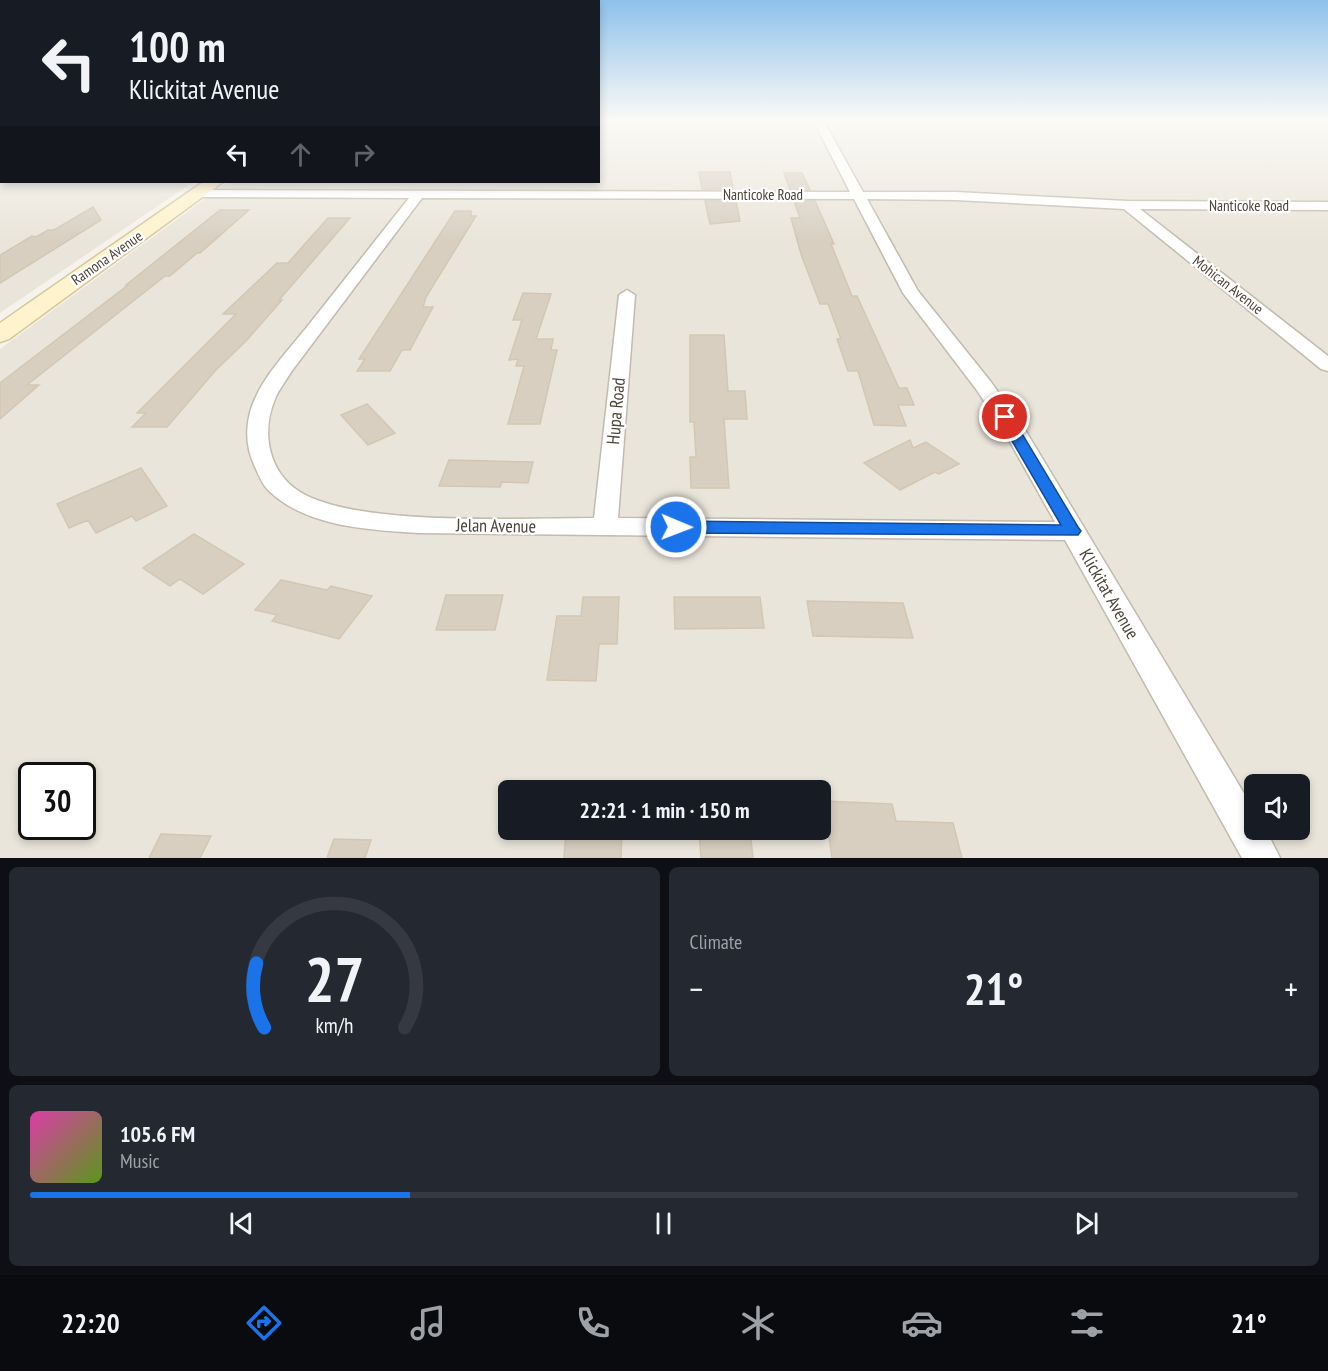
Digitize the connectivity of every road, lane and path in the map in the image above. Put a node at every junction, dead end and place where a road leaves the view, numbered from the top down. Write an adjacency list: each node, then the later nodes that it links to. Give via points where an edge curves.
1 (840, 160): 4 (street, Klickitat Avenue)
2 (206, 187): 3 (street, Nanticoke Road); 8 (street, Ramona Avenue)
3 (418, 194): 4 (street, Nanticoke Road); 10 (street, Jelan Avenue, via 283,370 264,401 256,430 260,458 275,484 302,503 338,515 411,524)
4 (859, 196): 5 (street, Nanticoke Road); 11 (street, Klickitat Avenue, via 911,293 1016,433)
5 (1127, 205): 6 (street, Nanticoke Road); 9 (street, Mohican Avenue)
6 (1328, 206)
7 (627, 295): 10 (street, Hupa Road)
8 (0, 334)
9 (1328, 365)
10 (606, 526): 11 (street, Jelan Avenue)
11 (1073, 531): 12 (street, Klickitat Avenue)
12 (1262, 858)

